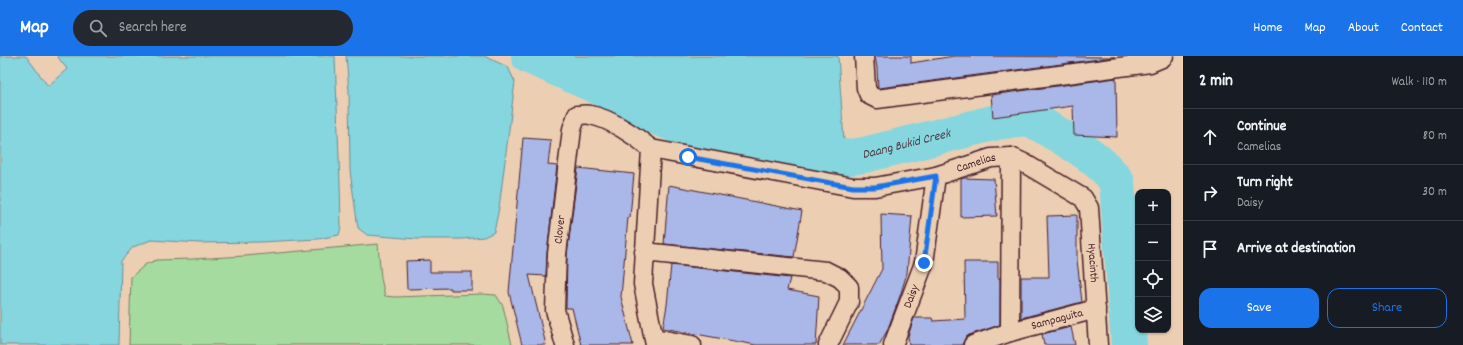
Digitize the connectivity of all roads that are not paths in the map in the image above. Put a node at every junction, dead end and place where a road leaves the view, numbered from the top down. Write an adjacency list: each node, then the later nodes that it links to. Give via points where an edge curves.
1 (864, 56): 2 (street, via 866,88 869,95 877,99 1150,63)
2 (1164, 56)
3 (651, 149): 5 (street, Camelias, via 853,187 875,187); 7 (street); 11 (street, Clover, via 607,120 577,115 572,129 557,254 555,310)
4 (1011, 157): 5 (street, Camelias, via 991,158); 6 (street, Camelias, via 1083,198 1089,208); 9 (street)
5 (936, 176): 14 (street, Daisy, via 924,263)
6 (1090, 218): 8 (street, Hyacinth)
7 (644, 252): 10 (street, via 643,284); 13 (street, via 826,271 840,278 849,287 849,302)
8 (1096, 309): 9 (street, Sampaguita); 16 (street, Hyacinth)
9 (1010, 332): 15 (street, Sampaguita)
10 (654, 342): 12 (street)
11 (565, 345)
12 (692, 345)
13 (828, 345)
14 (893, 345)
15 (972, 345)
16 (1098, 345)

